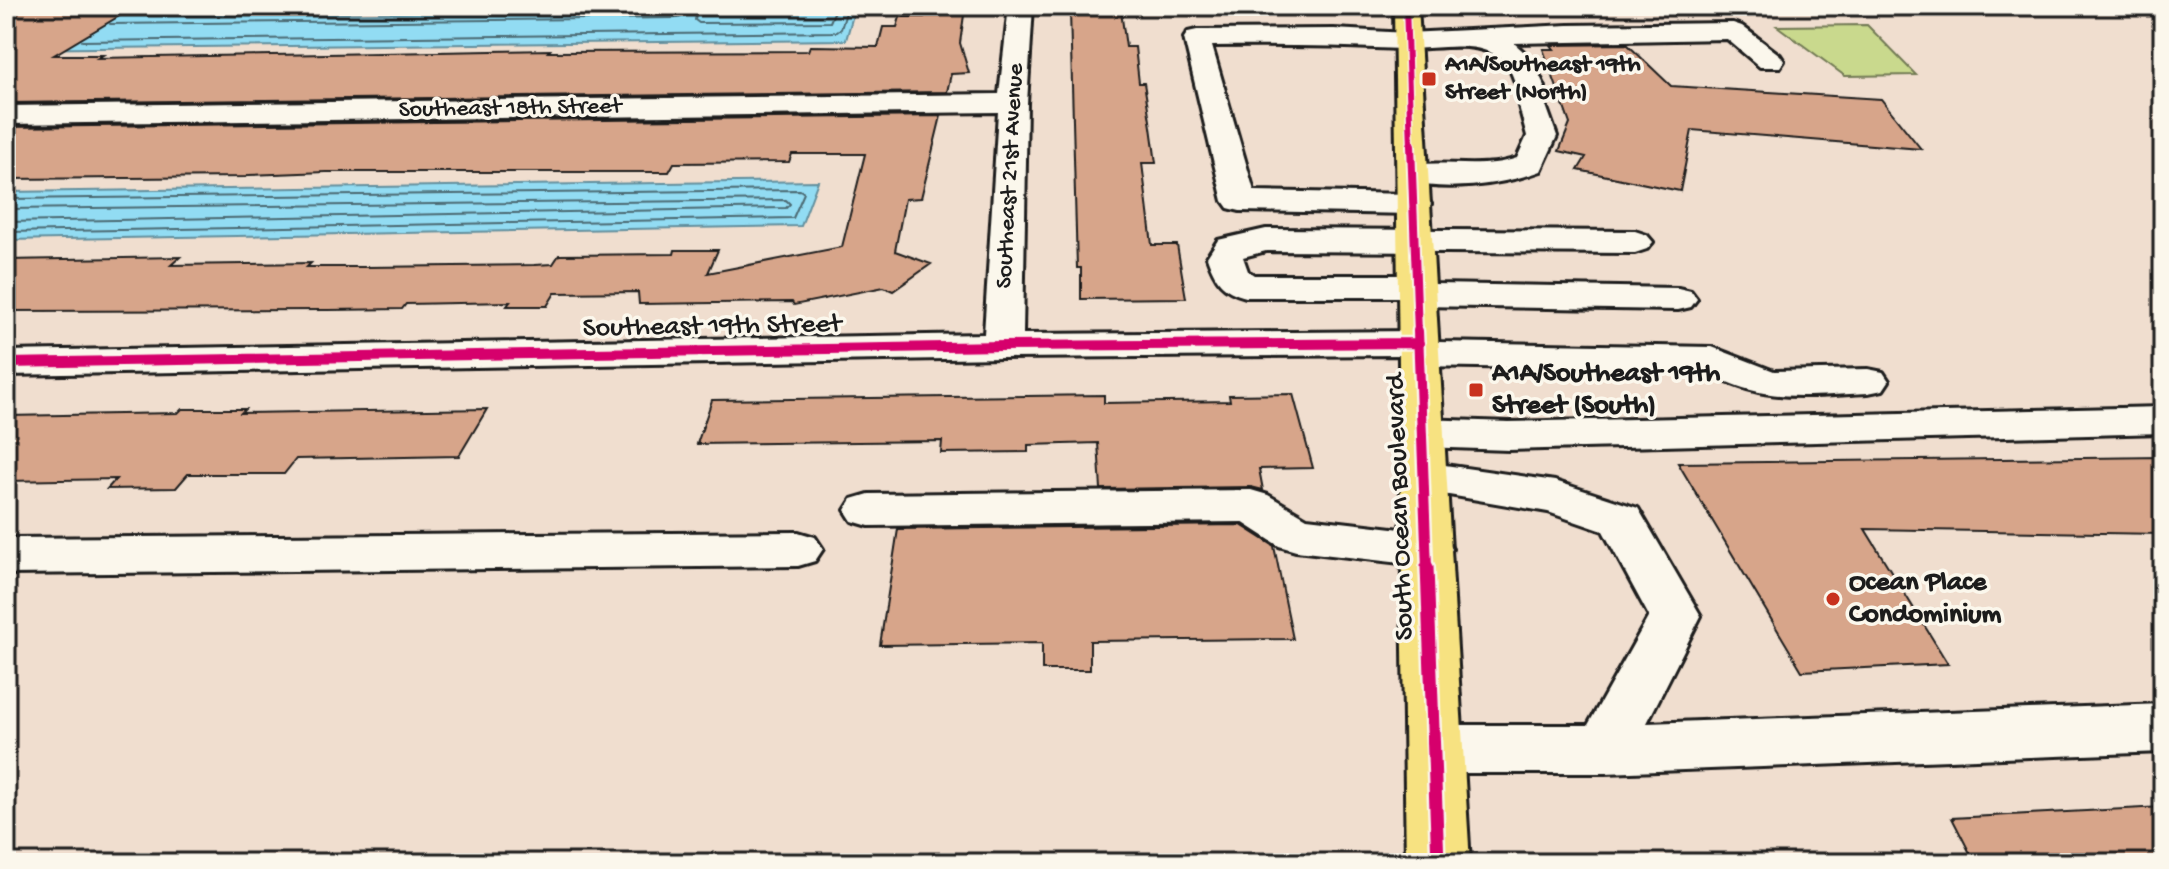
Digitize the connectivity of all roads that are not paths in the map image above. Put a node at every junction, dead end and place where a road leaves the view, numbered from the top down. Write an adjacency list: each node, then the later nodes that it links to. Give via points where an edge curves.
1 (1021, 6): 8 (street, Southeast 21st Avenue)
2 (1619, 6): 3 (street, via 1611,12)
3 (1500, 12)
4 (1413, 17): 5 (street); 6 (street); 10 (main road, South Ocean Boulevard); 10 (street, via 1334,37 1197,38 1240,201)
5 (1187, 18)
6 (1471, 38): 7 (street, via 1733,31); 10 (street, via 1516,53 1526,68 1542,136 1530,164 1485,176)
7 (1770, 61)
8 (1013, 103): 9 (street, Southeast 18th Street); 14 (street, Southeast 21st Avenue)
9 (6, 115)
10 (1414, 206): 11 (street); 12 (main road, South Ocean Boulevard); 12 (street, via 1231,248 1225,257 1232,277 1246,286)
11 (1635, 242)
12 (1417, 291): 13 (street); 15 (main road, South Ocean Boulevard)
13 (1678, 299)
14 (1003, 346): 15 (street, Southeast 19th Street); 16 (street, Southeast 19th Street)
15 (1419, 348): 17 (street, Southeast 19th Street, via 1712,359 1771,384); 20 (main road, South Ocean Boulevard)
16 (6, 363)
17 (1868, 381)
18 (2163, 420): 19 (street)
19 (1528, 436): 20 (street); 21 (street)
20 (1423, 455): 21 (street); 24 (main road, South Ocean Boulevard)
21 (1536, 494): 28 (street, via 1621,520 1675,616)
22 (869, 510): 24 (street, via 1251,506 1296,534)
23 (798, 549): 25 (street)
24 (1427, 549): 27 (main road, South Ocean Boulevard)
25 (6, 556)
26 (2163, 728): 28 (street)
27 (1434, 749): 28 (street); 29 (main road, South Ocean Boulevard)
28 (1605, 749)
29 (1438, 863)

